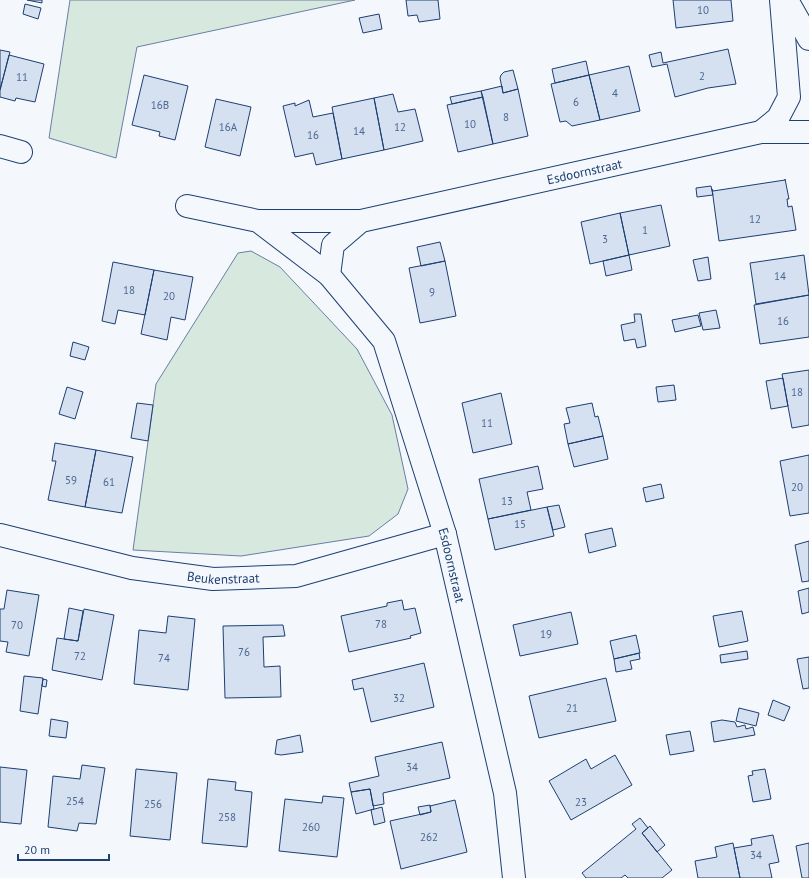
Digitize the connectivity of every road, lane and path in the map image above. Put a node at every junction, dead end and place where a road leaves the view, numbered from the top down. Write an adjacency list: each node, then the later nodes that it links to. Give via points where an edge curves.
1 (781, 0): 4 (street, via 789,97 778,118)
2 (787, 0): 3 (street)
3 (809, 39)
4 (761, 132): 5 (street, Esdoornstraat); 10 (street, Esdoornstraat)
5 (809, 132)
6 (0, 146): 7 (street)
7 (21, 152)
8 (187, 206): 9 (street, Esdoornstraat)
9 (258, 221): 10 (street, Esdoornstraat); 11 (street, Esdoornstraat)
10 (361, 221): 11 (street, Esdoornstraat, via 333,244)
11 (329, 275): 12 (street, Esdoornstraat, via 384,341)
12 (445, 534): 13 (street, Beukenstraat, via 296,576 213,579 132,568); 14 (street, Esdoornstraat, via 505,793)
13 (0, 535)
14 (514, 878)

